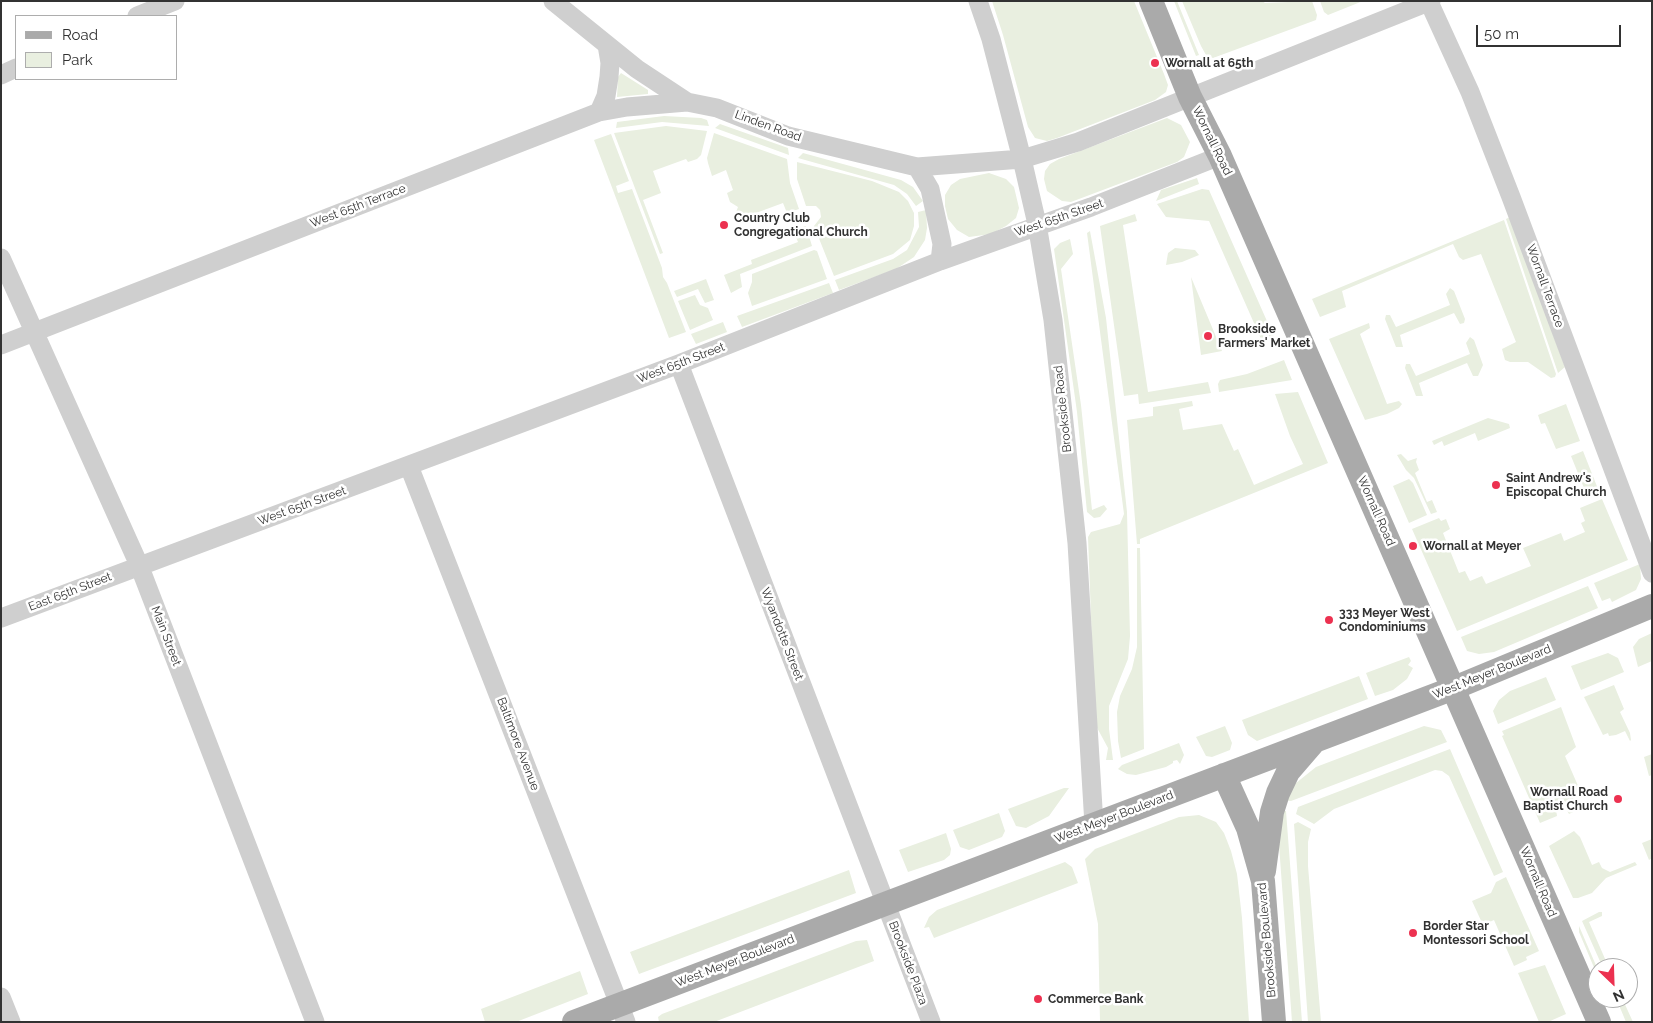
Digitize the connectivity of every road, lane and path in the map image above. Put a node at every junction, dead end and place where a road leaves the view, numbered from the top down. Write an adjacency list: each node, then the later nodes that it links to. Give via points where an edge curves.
1 (175, 1): 6 (street)
2 (553, 1): 7 (street, Linden Road)
3 (978, 1): 14 (street, Brookside Road)
4 (1150, 1): 10 (main road, Wornall Road)
5 (1430, 2): 10 (street); 24 (street, Wornall Terrace, via 1511,197)
6 (140, 15)
7 (607, 45): 11 (street, Linden Road, via 657,84); 12 (street, via 609,77)
8 (15, 68): 9 (street)
9 (1, 75)
10 (1190, 97): 13 (main road, Wornall Road); 14 (street, via 1078,142)
11 (687, 102): 12 (street, West 65th Terrace); 15 (street, Linden Road, via 718,108 788,136)
12 (599, 112): 19 (street, West 65th Terrace)
13 (1220, 156): 16 (street, West 65th Street, via 1127,194); 27 (main road, Wornall Road)
14 (1022, 159): 15 (street); 16 (street, Brookside Road)
15 (917, 167): 18 (street, via 930,188 942,244)
16 (1038, 224): 18 (street, West 65th Street); 30 (street, Brookside Road, via 1053,320 1077,543)
17 (1, 258): 19 (street, Main Street)
18 (940, 261): 21 (street, West 65th Street)
19 (35, 332): 20 (street, West 65th Terrace); 23 (street, Main Street)
20 (1, 345)
21 (679, 364): 22 (street, West 65th Street); 32 (street, Wyandotte Street)
22 (409, 466): 23 (street, West 65th Street); 34 (street, Baltimore Avenue)
23 (139, 565): 26 (street, East 65th Street); 36 (street, Main Street)
24 (1652, 573)
25 (1652, 606): 27 (main road, West Meyer Boulevard)
26 (1, 618)
27 (1454, 688): 28 (main road, West Meyer Boulevard); 40 (main road, Wornall Road)
28 (1315, 741): 29 (main road, West Meyer Boulevard); 31 (main road, via 1288,772 1278,793 1272,812)
29 (1224, 775): 30 (main road, West Meyer Boulevard); 31 (main road, Brookside Boulevard, via 1248,828)
30 (1094, 825): 32 (main road, West Meyer Boulevard)
31 (1263, 880): 39 (main road, Brookside Boulevard)
32 (885, 904): 34 (main road, West Meyer Boulevard); 38 (street, Brookside Plaza)
33 (1, 996): 35 (street)
34 (622, 1013): 37 (main road, West Meyer Boulevard)
35 (11, 1022)
36 (315, 1022)
37 (574, 1022)
38 (931, 1022)
39 (1274, 1022)
40 (1599, 1022)

